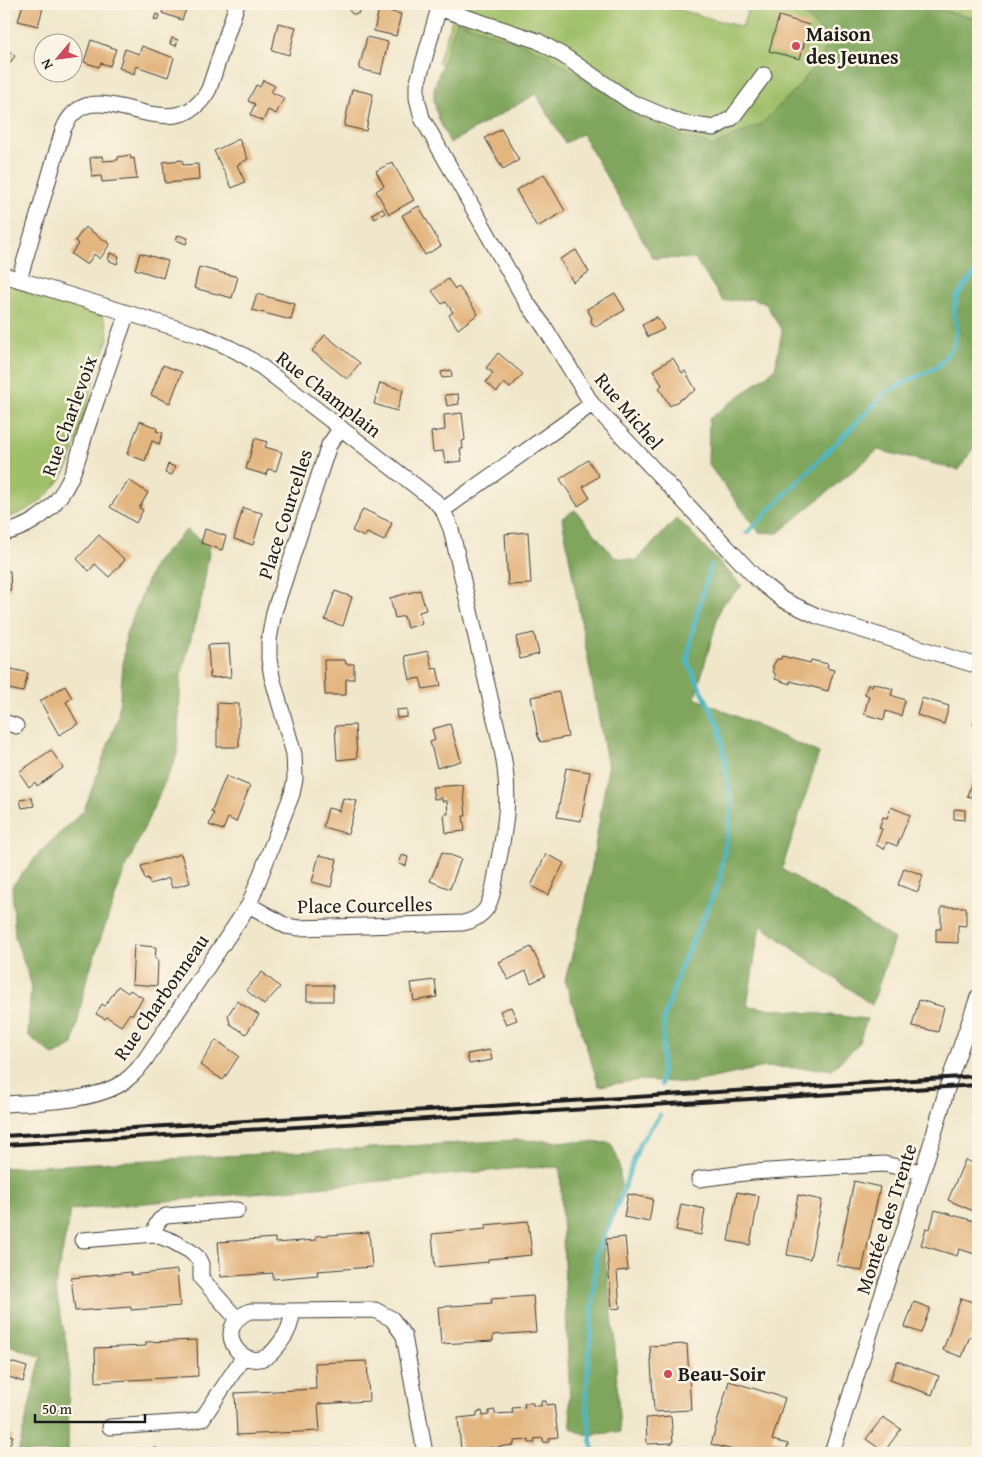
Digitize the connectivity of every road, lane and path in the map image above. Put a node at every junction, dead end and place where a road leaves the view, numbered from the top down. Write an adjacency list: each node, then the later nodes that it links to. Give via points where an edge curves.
1 (237, 4): 5 (street, via 209,89 193,108 181,114 162,116 97,103 80,108 72,115 63,130)
2 (439, 6): 3 (street, via 538,41 631,102 680,123 714,128 732,118); 7 (street, Rue Michel, via 417,85 422,118 525,300)
3 (764, 75)
4 (4, 275): 5 (street, Rue Champlain)
5 (19, 280): 6 (street, Rue Champlain)
6 (127, 313): 8 (street, Rue Champlain, via 232,348); 10 (street, Rue Charlevoix, via 64,490 41,516 26,526)
7 (592, 404): 9 (street); 11 (street, Rue Michel, via 758,580 783,600 817,616)
8 (340, 428): 9 (street, Rue Champlain, via 435,500); 12 (street, Place Courcelles, via 329,445 270,630 270,668 294,754 295,778 289,802)
9 (443, 510): 12 (street, Place Courcelles, via 451,529 507,775 506,822 489,903 479,916 458,924 299,928 286,926)
10 (4, 533)
11 (978, 666)
12 (249, 905): 14 (street, Rue Charbonneau, via 151,1051 126,1080 92,1095)
13 (978, 996): 15 (street, Montée des Trente)
14 (4, 1104)
15 (922, 1172): 16 (street, via 884,1164 752,1172); 25 (street, Montée des Trente)
16 (699, 1179)
17 (238, 1210): 18 (street, via 166,1216 156,1224)
18 (154, 1234): 19 (street); 21 (street, via 198,1258 202,1278)
19 (82, 1240)
20 (292, 1311): 21 (street, via 250,1312); 22 (street, via 289,1330 270,1354 257,1359); 24 (street, via 375,1310 392,1319 404,1336)
21 (237, 1319): 22 (street, via 231,1330 232,1338)
22 (244, 1356): 23 (street, via 202,1419)
23 (110, 1427)
24 (425, 1453)
25 (832, 1453)

